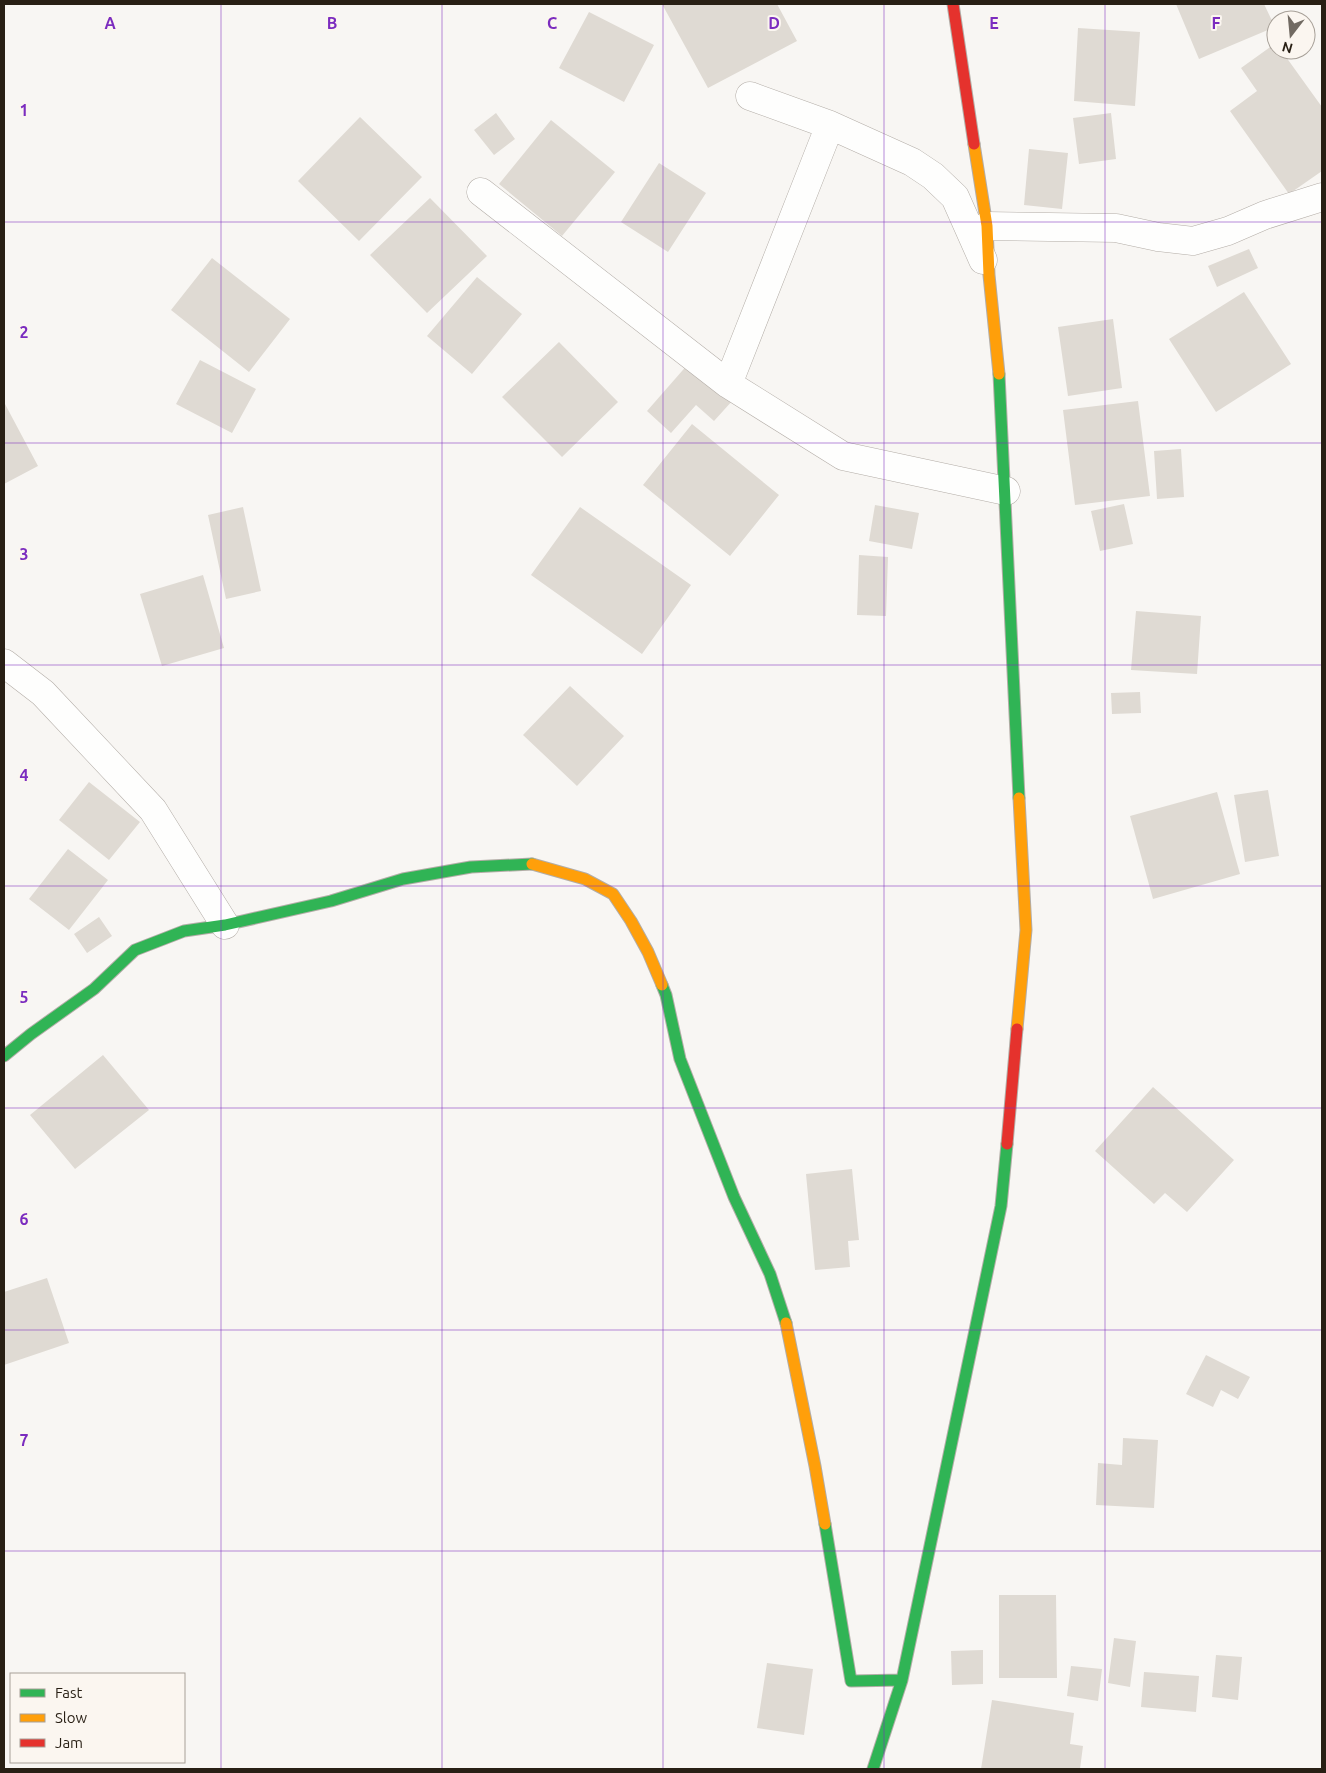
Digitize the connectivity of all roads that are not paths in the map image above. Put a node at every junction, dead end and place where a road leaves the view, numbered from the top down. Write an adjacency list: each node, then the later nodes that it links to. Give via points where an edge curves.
1 (953, 4): 6 (main road)
2 (750, 96): 3 (street)
3 (830, 125): 7 (street, via 912,162 956,197); 8 (street)
4 (481, 192): 8 (street)
5 (1322, 197): 6 (street, via 1193,241 1116,228)
6 (987, 226): 7 (main road)
7 (989, 275): 9 (main road)
8 (728, 384): 9 (street, via 843,456)
9 (1006, 491): 13 (main road, via 1026,930 1001,1206)
10 (4, 663): 11 (street, via 43,694 153,810)
11 (225, 925): 12 (main road, via 184,931 135,950 94,989); 13 (main road, via 331,901 403,879 472,867 533,864 585,878 613,894 644,945 666,995 680,1059 734,1197 770,1274 789,1332 851,1681)
12 (4, 1056)
13 (902, 1680): 14 (main road)
14 (873, 1769)

